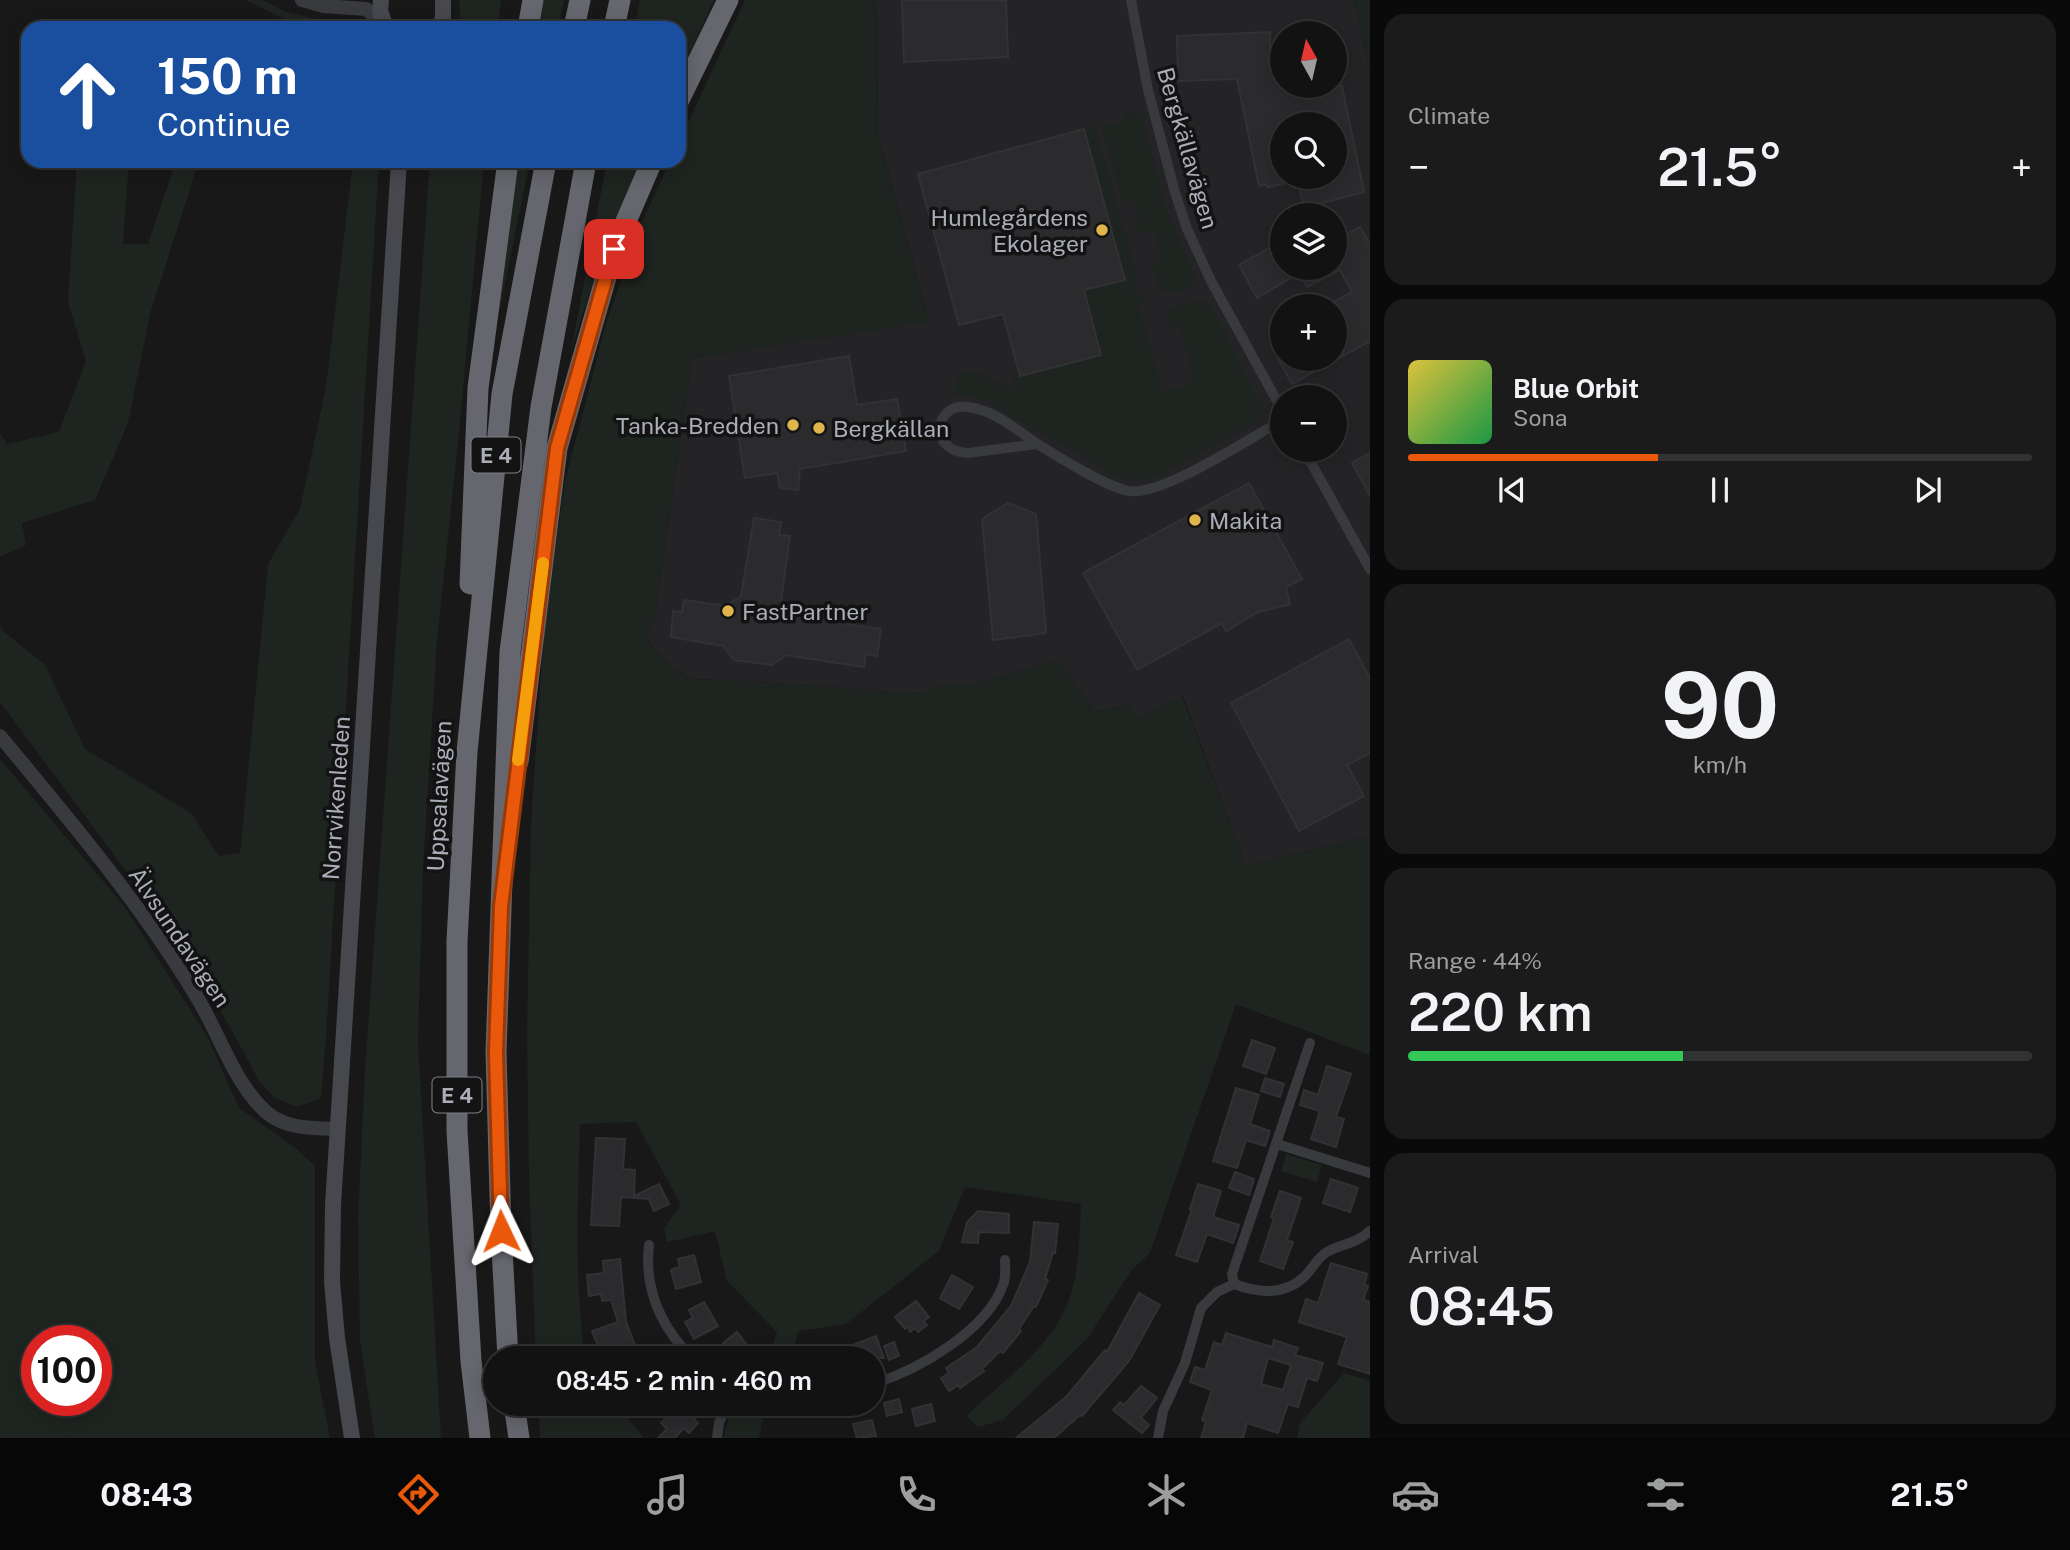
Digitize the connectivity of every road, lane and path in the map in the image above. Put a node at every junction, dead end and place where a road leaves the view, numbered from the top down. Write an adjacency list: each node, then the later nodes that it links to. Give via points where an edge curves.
1 (302, 0): 10 (street)
2 (344, 0): 10 (street)
3 (382, 0): 12 (main road)
4 (443, 0): 13 (main road)
5 (533, 0): 14 (highway)
6 (580, 0): 15 (highway)
7 (620, 0): 16 (highway)
8 (728, 0): 17 (highway)
9 (1131, 0): 23 (street, Bergkällavägen, via 1147,90 1180,209 1211,281)
10 (323, 6): 11 (street, via 366,9)
11 (380, 21)
12 (383, 21)
13 (442, 21)
14 (529, 21)
15 (576, 21)
16 (616, 21)
17 (686, 86)
18 (399, 168): 32 (main road, Norrvikenleden)
19 (507, 168): 29 (highway, via 478,388)
20 (545, 168): 29 (highway, Uppsalavägen / E 4, via 502,394)
21 (585, 168): 30 (highway, E 4, via 541,407 510,652)
22 (649, 168): 30 (highway, via 614,249 557,448)
23 (1270, 388)
24 (1270, 427): 25 (street, via 1174,480 1143,491 1106,483)
25 (1037, 444): 25 (street, via 1017,428 972,407 954,408 941,421 941,438 957,453)
26 (1311, 462): 27 (street)
27 (1370, 569)
28 (0, 736): 32 (street, Älvsundavägen, via 146,921 196,995 249,1094 268,1114 292,1126)
29 (467, 752): 45 (highway, Uppsalavägen / E 4, via 457,941 457,1132 471,1361)
30 (501, 906): 39 (highway, E 4, via 496,1052)
31 (1310, 1043): 33 (street)
32 (337, 1129): 44 (main road, Norrvikenleden, via 332,1281)
33 (1277, 1144): 34 (street); 38 (street, via 1232,1274)
34 (1370, 1173)
35 (1370, 1230): 38 (street, via 1359,1241 1325,1253 1287,1289 1248,1289)
36 (649, 1245): 40 (street, via 647,1273 653,1297)
37 (1005, 1260): 41 (street, via 1004,1282 993,1303 955,1343 924,1363)
38 (1234, 1283): 48 (street, via 1202,1308 1185,1363 1163,1411)
39 (507, 1346)
40 (682, 1346)
41 (885, 1379)
42 (516, 1416): 46 (highway)
43 (722, 1416): 47 (street)
44 (352, 1438)
45 (481, 1438)
46 (519, 1438)
47 (717, 1438)
48 (1158, 1438)

